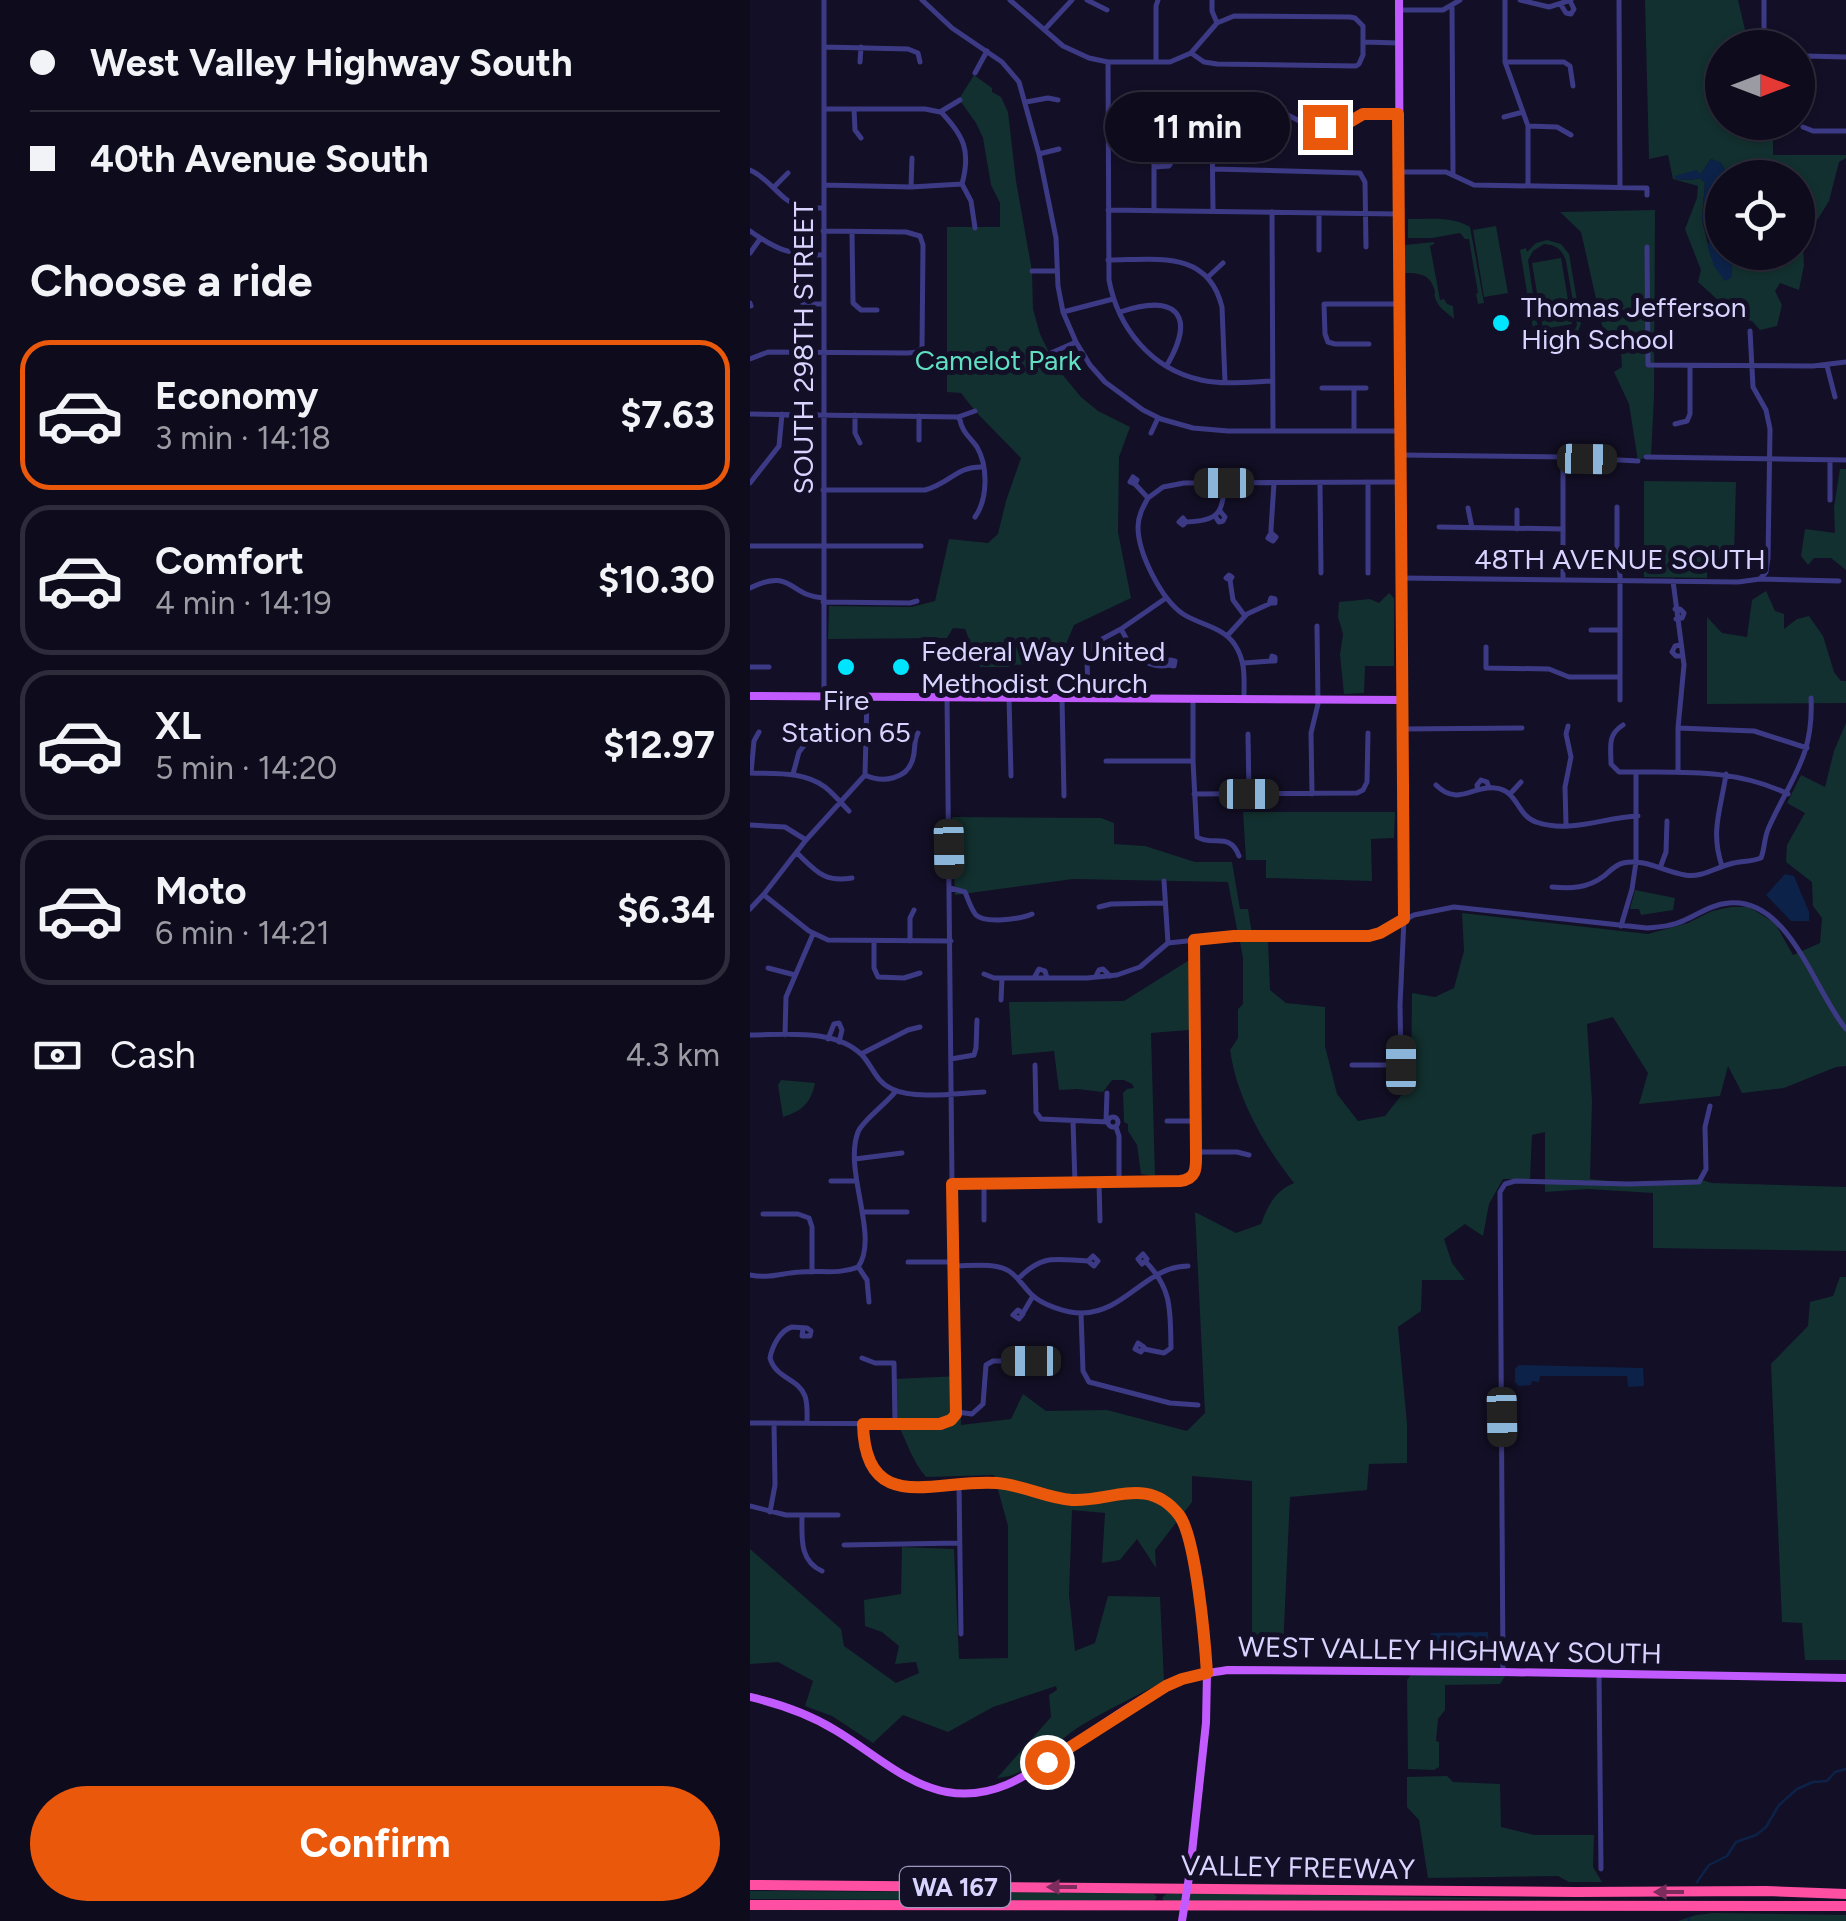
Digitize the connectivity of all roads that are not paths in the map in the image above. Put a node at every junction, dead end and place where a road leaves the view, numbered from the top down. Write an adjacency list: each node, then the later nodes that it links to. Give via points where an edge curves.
1 (824, 0): 24 (street, SOUTH 298TH STREET)
2 (922, 0): 26 (street)
3 (1010, 0): 20 (street)
4 (1072, 0): 20 (street)
5 (1087, 0): 18 (street)
6 (1158, 0): 33 (street)
7 (1212, 0): 19 (street)
8 (1460, 0): 15 (street)
9 (1505, 0): 34 (street)
10 (1520, 0): 14 (street)
11 (1570, 0): 17 (street); 17 (street, via 1571,14)
12 (1620, 0): 67 (street)
13 (1764, 0): 21 (street)
14 (1549, 3): 17 (street)
15 (1452, 4): 16 (street, via 1438,10); 61 (street)
16 (1398, 5): 23 (main road)
17 (1561, 5)
18 (1107, 10)
19 (1217, 23): 22 (street, via 1234,16 1354,18); 27 (street)
20 (1045, 29): 32 (street, via 1074,53)
21 (1764, 30)
22 (1364, 42): 23 (street); 27 (street, via 1359,64 1352,66 1217,64)
23 (1398, 42): 45 (main road)
24 (824, 47): 25 (street); 41 (street, SOUTH 298TH STREET)
25 (861, 47): 30 (street); 31 (street, via 911,50)
26 (987, 51): 35 (street); 39 (street, via 1014,74)
27 (1191, 53): 33 (street)
28 (1815, 56): 29 (street)
29 (1846, 57)
30 (860, 62)
31 (920, 62)
32 (1108, 62): 33 (street); 70 (street)
33 (1156, 62)
34 (1505, 62): 36 (street, via 1564,62); 44 (street)
35 (975, 73)
36 (1572, 86)
37 (960, 100): 43 (street)
38 (1058, 100): 39 (street)
39 (1026, 102): 53 (street)
40 (1169, 108): 54 (street, via 1155,118)
41 (824, 109): 42 (street); 62 (street, SOUTH 298TH STREET)
42 (854, 109): 43 (street); 51 (street)
43 (940, 112): 63 (street, via 964,140)
44 (1523, 112): 46 (street); 47 (street)
45 (1398, 114): 58 (street, via 1363,114 1335,127 1309,126 1284,113 1225,112 1212,125); 60 (main road)
46 (1504, 116)
47 (1528, 126): 50 (street, via 1557,127); 64 (street)
48 (1815, 131): 49 (street)
49 (1846, 132)
50 (1570, 135)
51 (861, 138)
52 (1059, 150): 53 (street)
53 (1039, 154): 89 (street)
54 (1154, 156): 56 (street); 56 (street, via 1172,161)
55 (912, 158): 66 (street)
56 (1154, 167): 71 (street)
57 (750, 170): 65 (street)
58 (1213, 170): 72 (street); 75 (street, via 1354,171 1365,182)
59 (788, 172): 65 (street)
60 (1399, 172): 61 (street); 76 (main road)
61 (1452, 175): 64 (street, via 1474,185)
62 (824, 184): 66 (street); 69 (street, SOUTH 298TH STREET)
63 (962, 184): 66 (street); 77 (street)
64 (1528, 185): 67 (street)
65 (774, 187): 69 (street, via 796,205)
66 (912, 187)
67 (1620, 188): 68 (street)
68 (1647, 191)
69 (824, 208): 79 (street, SOUTH 298TH STREET)
70 (1108, 210): 71 (street); 87 (street)
71 (1154, 211): 72 (street)
72 (1213, 211): 73 (street)
73 (1272, 212): 74 (street); 110 (street)
74 (1319, 213): 75 (street); 84 (street)
75 (1365, 214): 76 (street); 83 (street)
76 (1399, 214): 95 (main road)
77 (975, 228)
78 (750, 231): 81 (street)
79 (824, 231): 80 (street); 86 (street, SOUTH 298TH STREET)
80 (852, 232): 96 (street, via 852,300 857,308); 102 (street, via 920,236 923,343 920,350 902,353)
81 (760, 238): 85 (street); 86 (street, via 792,254)
82 (1647, 247): 108 (street, via 1648,366)
83 (1366, 248)
84 (1320, 250)
85 (750, 253)
86 (823, 255): 94 (street, SOUTH 298TH STREET)
87 (1108, 260): 91 (street, via 1174,261); 92 (street)
88 (1223, 263): 91 (street)
89 (1057, 270): 90 (street); 97 (street)
90 (1032, 271)
91 (1208, 276): 111 (street, via 1222,307)
92 (1112, 300): 97 (street); 98 (street)
93 (803, 304): 94 (street)
94 (823, 304): 102 (street, SOUTH 298TH STREET)
95 (1399, 304): 101 (street, via 1324,304 1330,344); 127 (main road)
96 (876, 310)
97 (1063, 312): 100 (street)
98 (1119, 312): 106 (street, via 1136,341); 106 (street, via 1164,304 1176,313 1180,339)
99 (1750, 331): 109 (street)
100 (1076, 342): 103 (street); 123 (street, via 1105,382)
101 (1369, 344)
102 (823, 352): 104 (street); 119 (street, SOUTH 298TH STREET)
103 (1051, 354)
104 (750, 358)
105 (1846, 362): 107 (street)
106 (1167, 365): 111 (street)
107 (1827, 365): 109 (street); 115 (street)
108 (1690, 366): 109 (street); 124 (street, via 1690,414)
109 (1751, 366): 134 (street, via 1753,387 1769,416)
110 (1272, 381): 111 (street); 125 (street)
111 (1225, 382)
112 (1322, 388): 113 (street)
113 (1354, 388): 114 (street); 126 (street)
114 (1366, 388)
115 (1835, 396)
116 (975, 411): 122 (street)
117 (750, 414): 118 (street)
118 (782, 414): 119 (street); 144 (street, via 779,446)
119 (822, 414): 120 (street); 146 (street, SOUTH 298TH STREET)
120 (855, 414): 121 (street); 130 (street)
121 (919, 416): 122 (street); 129 (street)
122 (958, 417): 138 (street)
123 (1160, 418): 125 (street, via 1202,429); 128 (street)
124 (1675, 424)
125 (1272, 430): 126 (street)
126 (1354, 431): 127 (street)
127 (1400, 431): 131 (main road)
128 (1151, 433)
129 (919, 440)
130 (860, 442)
131 (1400, 455): 132 (street); 142 (main road)
132 (1563, 457): 137 (street); 157 (street)
133 (1646, 457): 134 (street)
134 (1770, 459): 135 (street); 165 (street, via 1768,562)
135 (1830, 460): 136 (street); 148 (street)
136 (1846, 460)
137 (1638, 461)
138 (983, 466): 146 (street, via 967,466 922,490); 152 (street, via 984,500)
139 (1274, 482): 140 (street); 143 (street); 158 (street)
140 (1320, 482): 141 (street); 162 (street)
141 (1368, 482): 142 (street); 163 (street)
142 (1400, 482): 164 (main road)
143 (1224, 483): 147 (street, via 1169,485); 153 (street, via 1217,514)
144 (750, 484)
145 (1135, 484): 147 (street)
146 (822, 490): 160 (street, SOUTH 298TH STREET)
147 (1148, 498): 172 (street, via 1139,536)
148 (1830, 500)
149 (1616, 507): 168 (street)
150 (1468, 508): 155 (street)
151 (1517, 510): 156 (street)
152 (975, 517)
153 (1186, 522)
154 (1439, 528): 155 (street)
155 (1472, 528): 156 (street)
156 (1517, 529): 157 (street)
157 (1563, 530): 167 (street)
158 (1271, 533)
159 (750, 546): 160 (street)
160 (822, 546): 161 (street); 173 (street, SOUTH 298TH STREET)
161 (921, 546)
162 (1321, 573)
163 (1368, 573)
164 (1400, 578): 167 (street, 48TH AVENUE SOUTH); 200 (main road)
165 (1760, 578): 169 (street, 48TH AVENUE SOUTH); 170 (street, 48TH AVENUE SOUTH)
166 (1230, 580): 176 (street)
167 (1564, 580): 168 (street, 48TH AVENUE SOUTH)
168 (1620, 581): 170 (street, 48TH AVENUE SOUTH); 180 (street)
169 (1840, 581)
170 (1673, 582): 205 (street, via 1683,656)
171 (750, 588): 173 (street, via 777,580)
172 (1166, 598): 178 (street); 181 (street)
173 (823, 600): 174 (street); 190 (street, SOUTH 298TH STREET)
174 (916, 601)
175 (1270, 603): 176 (street)
176 (1244, 616): 181 (street)
177 (1318, 626): 199 (street)
178 (1121, 630): 185 (street, via 1143,661); 195 (street, via 1091,646)
179 (1591, 630): 180 (street)
180 (1620, 630): 188 (street)
181 (1227, 636): 184 (street)
182 (1486, 647): 188 (street, via 1486,668)
183 (1271, 661): 184 (street)
184 (1244, 663): 198 (street)
185 (1169, 665)
186 (750, 666): 187 (street)
187 (769, 667)
188 (1620, 677): 201 (street)
189 (750, 696): 190 (main road)
190 (824, 696): 191 (main road)
191 (867, 696): 192 (main road); 220 (street)
192 (948, 697): 193 (main road); 245 (street)
193 (1009, 697): 194 (main road); 221 (street)
194 (1062, 698): 195 (main road); 229 (street)
195 (1088, 698): 196 (main road)
196 (1193, 698): 198 (main road); 214 (street)
197 (1811, 698): 212 (street)
198 (1244, 699): 199 (main road)
199 (1318, 699): 200 (main road); 226 (street)
200 (1402, 700): 206 (street)
201 (1620, 700)
202 (1568, 726): 235 (street)
203 (1623, 726): 215 (street, via 1610,738 1611,764)
204 (1522, 728): 206 (street)
205 (1678, 728): 212 (street, via 1754,731); 216 (street)
206 (1402, 729): 252 (street)
207 (758, 732): 217 (street)
208 (814, 732): 218 (street)
209 (918, 733): 220 (street, via 903,772 886,780)
210 (1368, 733): 226 (street, via 1363,790)
211 (1248, 734): 225 (street)
212 (1807, 748): 228 (street)
213 (1106, 761): 214 (street)
214 (1193, 762): 224 (street)
215 (1636, 772): 216 (street); 232 (street)
216 (1678, 772): 219 (street)
217 (751, 773): 218 (street)
218 (793, 774): 230 (street, via 826,788)
219 (1726, 774): 228 (street); 240 (street, via 1716,828)
220 (865, 775): 230 (street)
221 (1011, 776)
222 (1520, 782): 227 (street)
223 (1436, 785): 227 (street, via 1453,795 1488,788)
224 (1194, 794): 225 (street); 238 (street, via 1198,839 1229,842)
225 (1249, 794): 226 (street)
226 (1312, 794)
227 (1510, 794): 235 (street, via 1530,820)
228 (1788, 794): 240 (street, via 1760,858)
229 (1064, 796)
230 (841, 803): 231 (street); 236 (street)
231 (850, 811)
232 (1638, 816): 235 (street); 239 (street)
233 (1667, 821): 241 (street)
234 (750, 825): 236 (street, via 785,827)
235 (1566, 825)
236 (806, 840): 237 (street)
237 (797, 853): 242 (street, via 827,878); 246 (street)
238 (1239, 856)
239 (1636, 862): 241 (street); 244 (street, via 1620,864 1585,886); 253 (street)
240 (1722, 866): 241 (street, via 1694,876)
241 (1660, 868)
242 (852, 878)
243 (1164, 881): 247 (street)
244 (1552, 887)
245 (950, 888): 251 (street, via 965,892 984,919); 258 (street)
246 (764, 894): 248 (street); 254 (street)
247 (1164, 903): 249 (street); 259 (street)
248 (750, 908)
249 (1099, 908)
250 (914, 910): 257 (street)
251 (1032, 914)
252 (1404, 919): 253 (street, via 1459,907); 255 (street, via 1369,936); 276 (street, via 1401,1065)
253 (1621, 926): 269 (street, via 1671,925 1726,903 1758,907 1790,939)
254 (814, 934): 256 (street); 261 (street)
255 (1194, 940): 259 (street); 286 (street)
256 (874, 941): 257 (street); 262 (street, via 878,976)
257 (910, 941): 258 (street)
258 (951, 941): 275 (street)
259 (1168, 943): 265 (street, via 1140,967 1110,976)
260 (768, 968): 261 (street)
261 (796, 973): 263 (street); 271 (street, via 786,999)
262 (920, 973)
263 (804, 974)
264 (984, 974): 265 (street)
265 (1002, 978): 266 (street)
266 (1001, 1000)
267 (977, 1020): 275 (street, via 974,1056)
268 (920, 1027): 274 (street)
269 (1846, 1029)
270 (750, 1036): 271 (street)
271 (785, 1036): 272 (street)
272 (828, 1038): 273 (street); 273 (street, via 839,1024)
273 (840, 1042): 274 (street)
274 (861, 1054): 278 (street)
275 (951, 1059): 280 (street)
276 (1352, 1064)
277 (1035, 1065): 283 (street, via 1038,1117)
278 (896, 1091): 280 (street); 290 (street, via 859,1129)
279 (984, 1092): 280 (street)
280 (951, 1093): 296 (street)
281 (1107, 1093): 284 (street)
282 (1710, 1106): 337 (street, via 1700,1182 1515,1182 1500,1192)
283 (1073, 1121): 284 (street); 295 (street)
284 (1107, 1121): 294 (street, via 1118,1136)
285 (1167, 1121): 286 (street)
286 (1196, 1121): 287 (street)
287 (1196, 1152): 289 (street); 294 (street, via 1196,1169 1187,1180)
288 (902, 1153): 290 (street)
289 (1249, 1155)
290 (855, 1159): 292 (street)
291 (832, 1181): 292 (street)
292 (856, 1181): 298 (street)
293 (1099, 1182): 294 (street); 295 (street); 302 (street)
294 (1119, 1182)
295 (1075, 1183): 297 (street)
296 (952, 1184): 297 (street); 306 (street)
297 (984, 1184): 301 (street)
298 (862, 1212): 299 (street); 308 (street, via 864,1254)
299 (907, 1212)
300 (762, 1214): 309 (street, via 810,1218)
301 (984, 1220)
302 (1100, 1221)
303 (1088, 1261): 312 (street, via 1043,1260)
304 (908, 1262): 306 (street)
305 (1146, 1262): 310 (street)
306 (954, 1264): 312 (street, via 1004,1268); 322 (street)
307 (1188, 1266): 310 (street)
308 (858, 1267): 309 (street); 314 (street)
309 (812, 1272): 311 (street)
310 (1157, 1273): 316 (street, via 1118,1302); 318 (street, via 1169,1300 1170,1348)
311 (750, 1275)
312 (1018, 1279): 313 (street)
313 (1033, 1296): 315 (street); 316 (street)
314 (869, 1302)
315 (1023, 1313)
316 (1081, 1313): 321 (street, via 1083,1371 1090,1381)
317 (802, 1329): 325 (street, via 785,1331 770,1360 803,1392)
318 (1144, 1348)
319 (862, 1358): 327 (street, via 894,1363)
320 (1031, 1361): 322 (street, via 986,1364 982,1404 972,1414)
321 (1198, 1405)
322 (954, 1416): 327 (street, via 940,1424)
323 (750, 1423): 324 (street)
324 (774, 1423): 325 (street); 330 (street)
325 (807, 1423): 326 (street)
326 (863, 1424): 327 (street); 328 (street, via 870,1461 882,1478 926,1489)
327 (895, 1424)
328 (959, 1483): 333 (street); 338 (street, via 1006,1484 1073,1500 1135,1492 1175,1510 1188,1531)
329 (750, 1506): 330 (street)
330 (770, 1512): 332 (street)
331 (838, 1515): 332 (street)
332 (802, 1516): 335 (street, via 804,1553)
333 (959, 1543): 334 (street); 336 (street)
334 (844, 1545)
335 (822, 1571)
336 (960, 1634)
337 (1503, 1672): 338 (main road, WEST VALLEY HIGHWAY SOUTH); 339 (main road, WEST VALLEY HIGHWAY SOUTH)
338 (1207, 1673): 341 (main road, WEST VALLEY HIGHWAY SOUTH); 343 (main road)
339 (1599, 1674): 340 (main road, WEST VALLEY HIGHWAY SOUTH); 344 (street)
340 (1846, 1678)
341 (1178, 1680): 342 (main road, WEST VALLEY HIGHWAY SOUTH, via 1020,1780 967,1794 922,1785 817,1720); 343 (main road, via 1198,1684)
342 (750, 1697)
343 (1206, 1702): 349 (main road, bridge)
344 (1601, 1869)
345 (750, 1885): 346 (highway, VALLEY FREEWAY / WA 167, one-way to 345)
346 (1846, 1892)
347 (750, 1904): 348 (highway, VALLEY FREEWAY / WA 167)
348 (1842, 1907)
349 (1182, 1921)

